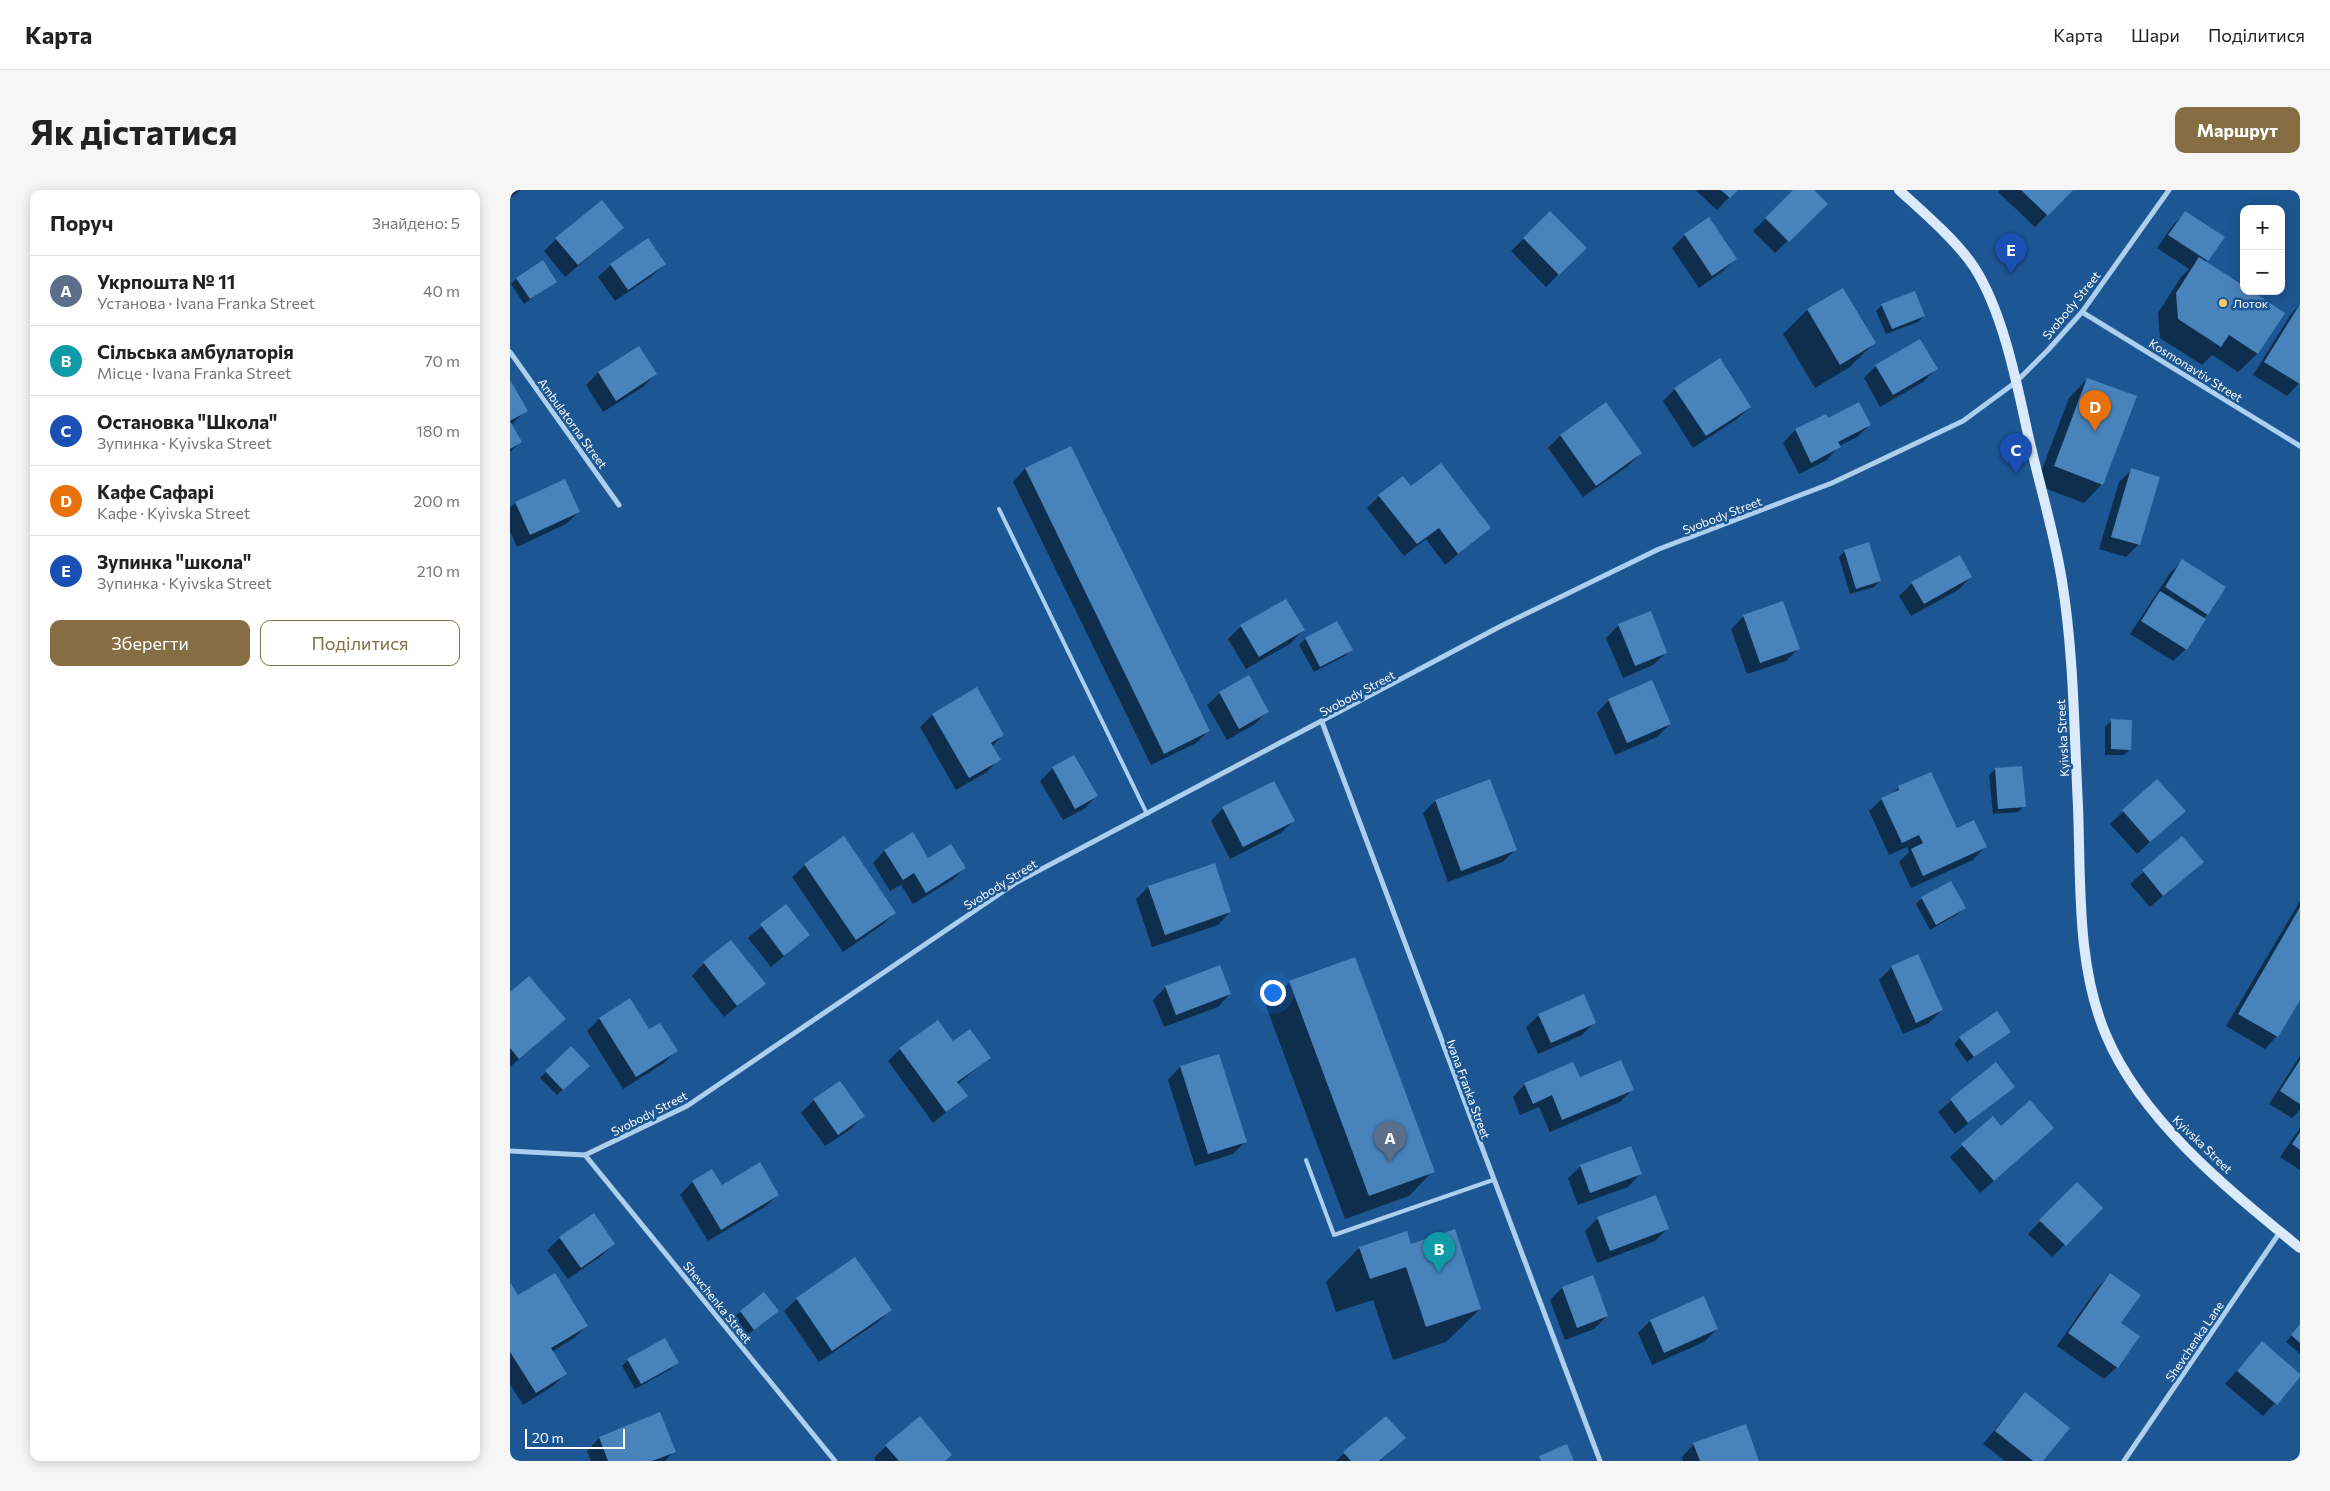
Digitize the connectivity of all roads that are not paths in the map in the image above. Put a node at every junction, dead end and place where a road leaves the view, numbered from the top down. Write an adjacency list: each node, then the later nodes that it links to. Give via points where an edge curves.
1 (1899, 190): 5 (street, Kyivska Street, via 1929,217 1974,267 1998,318)
2 (2169, 190): 3 (street, Svobody Street)
3 (2082, 312): 5 (street, Svobody Street); 6 (street, Kosmonavtiv Street)
4 (510, 352): 7 (street, Ambulatorna Street)
5 (2016, 382): 9 (street, Svobody Street, via 1963,420 1832,483 1659,549 1501,626); 15 (street, Kyivska Street, via 2062,579 2071,659 2084,935 2092,987 2105,1034 2135,1090 2179,1141)
6 (2300, 446)
7 (619, 505)
8 (999, 509): 10 (lane)
9 (1322, 722): 10 (street, Svobody Street); 14 (street, Ivana Franka Street)
10 (1147, 814): 12 (street, Svobody Street, via 1017,882 687,1106)
11 (510, 1151): 12 (street, Svobody Street)
12 (585, 1155): 17 (street, Shevchenka Street)
13 (1306, 1160): 14 (lane, via 1334,1234)
14 (1493, 1180): 18 (street, Ivana Franka Street)
15 (2280, 1232): 16 (street, Kyivska Street); 19 (street, Shevchenka Lane)
16 (2300, 1248)
17 (835, 1461)
18 (1600, 1461)
19 (2124, 1461)

